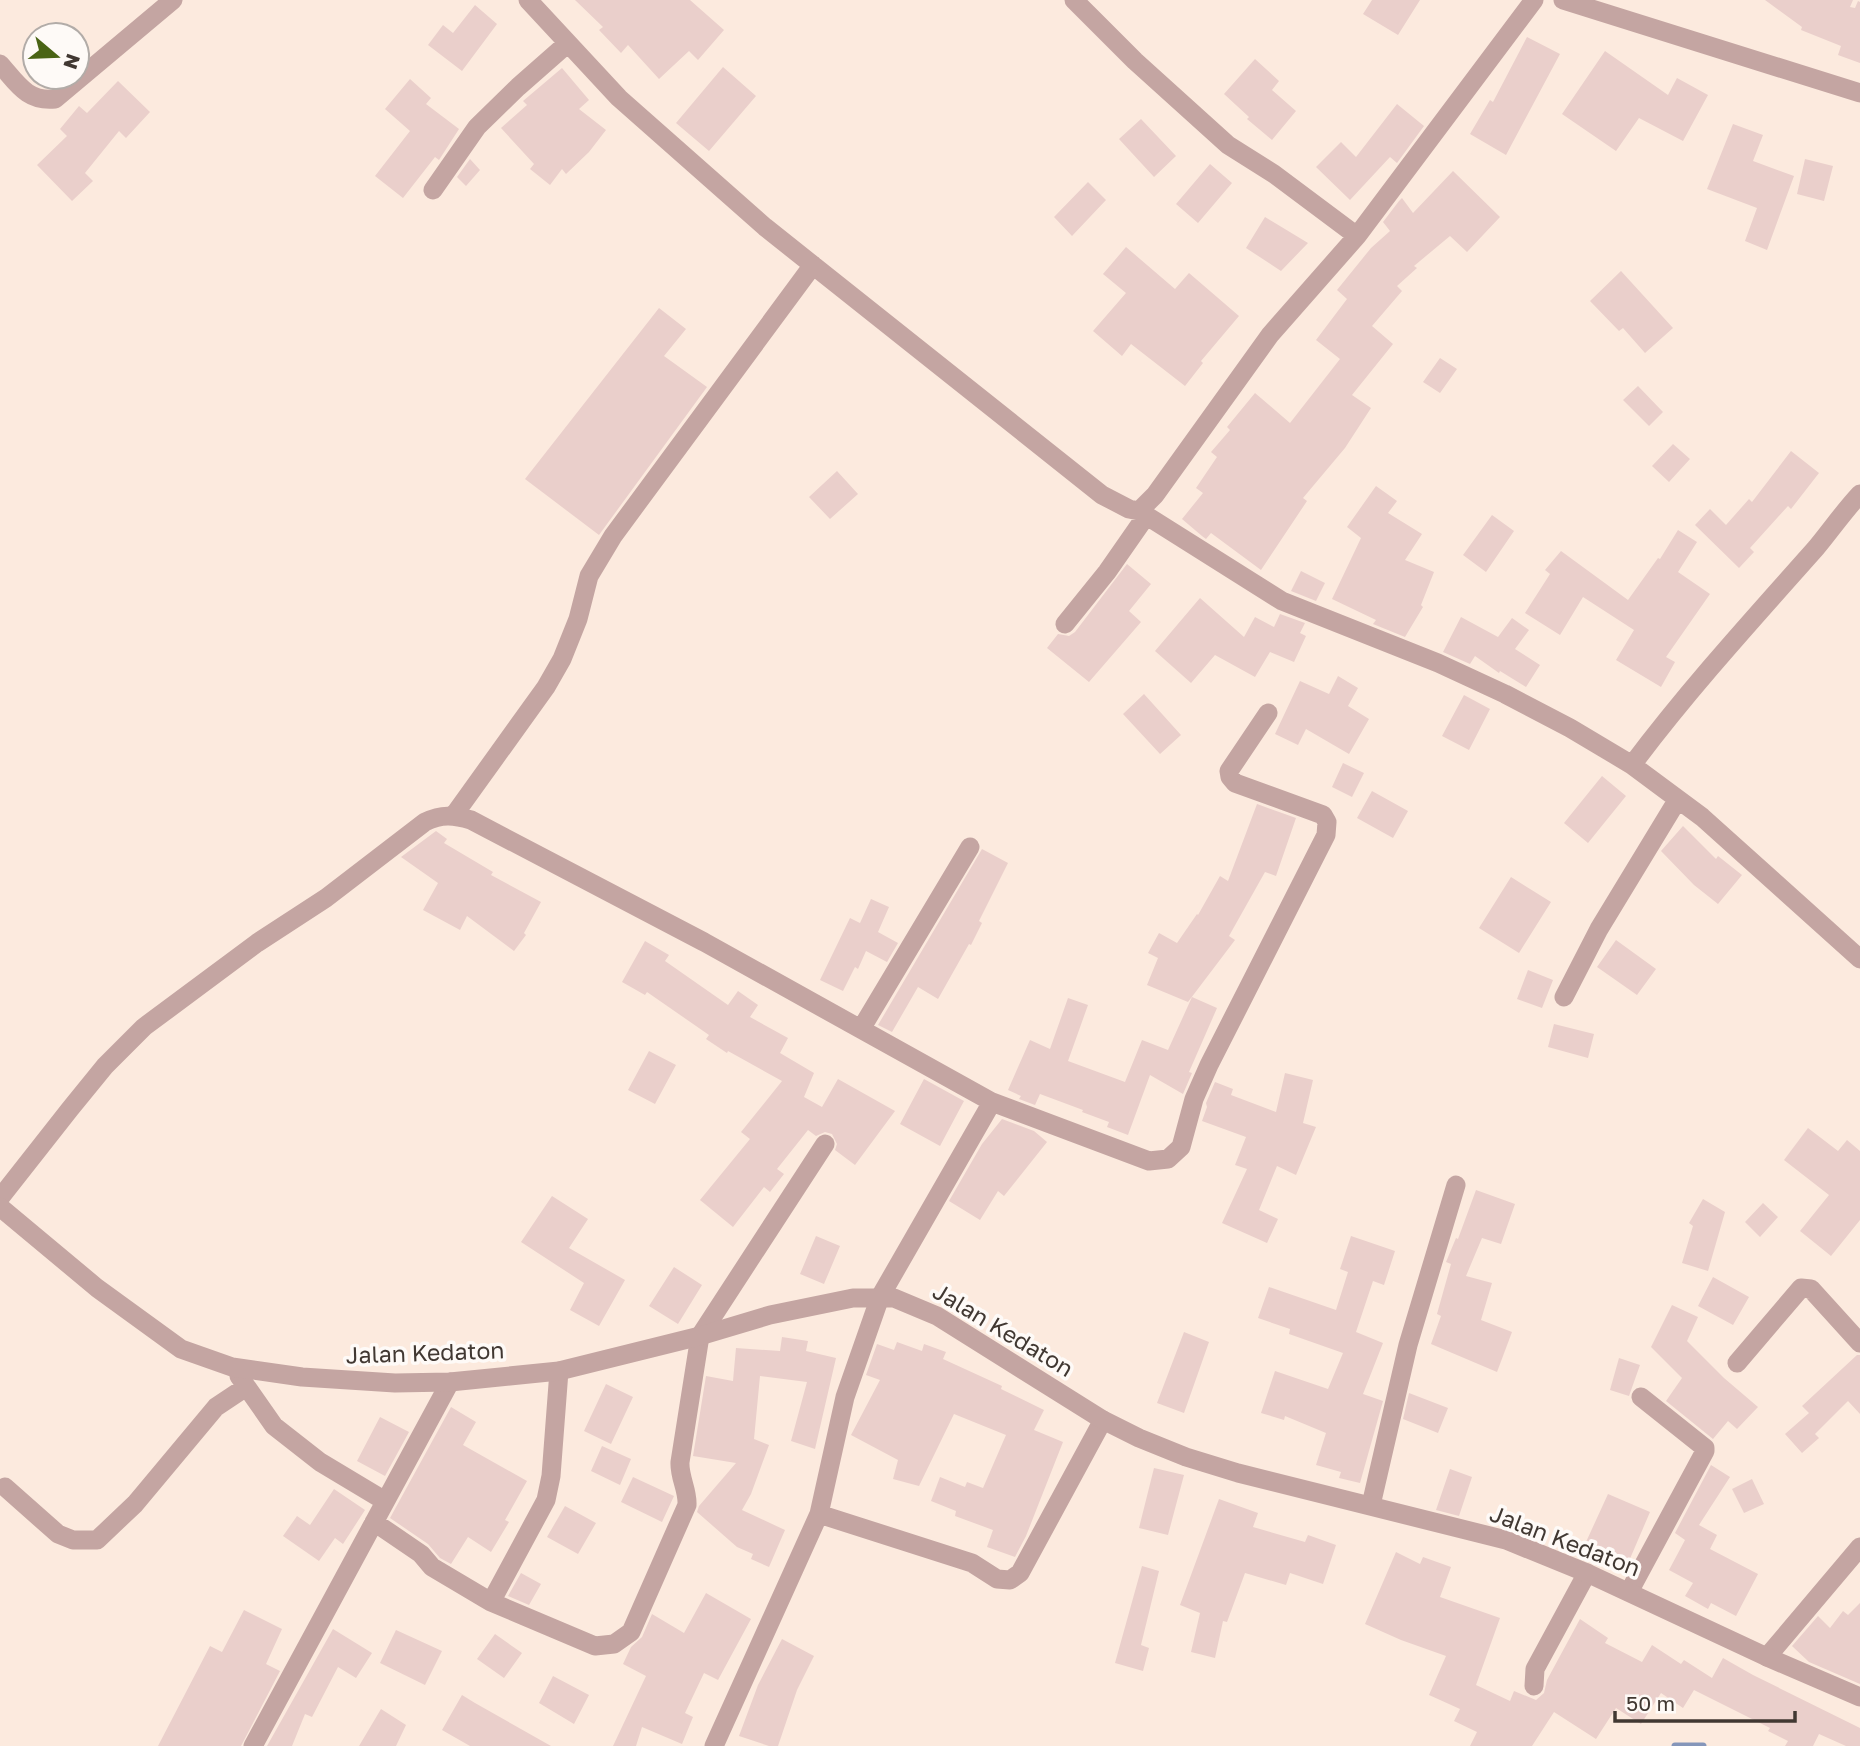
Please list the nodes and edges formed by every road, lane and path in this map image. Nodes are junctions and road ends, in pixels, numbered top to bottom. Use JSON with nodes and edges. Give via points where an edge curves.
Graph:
{"nodes":[{"id":1,"x":173,"y":0,"type":"edge"},
{"id":2,"x":528,"y":0,"type":"edge"},
{"id":3,"x":1074,"y":0,"type":"edge"},
{"id":4,"x":1534,"y":0,"type":"edge"},
{"id":5,"x":1563,"y":0,"type":"edge"},
{"id":6,"x":1609,"y":7,"type":"edge"},
{"id":7,"x":568,"y":43,"type":"junction"},
{"id":8,"x":0,"y":64,"type":"edge"},
{"id":9,"x":1860,"y":93,"type":"edge"},
{"id":10,"x":433,"y":190,"type":"dead end"},
{"id":11,"x":1357,"y":236,"type":"junction"},
{"id":12,"x":813,"y":265,"type":"junction"},
{"id":13,"x":1860,"y":494,"type":"edge"},
{"id":14,"x":1143,"y":513,"type":"junction"},
{"id":15,"x":1065,"y":624,"type":"dead end"},
{"id":16,"x":1268,"y":713,"type":"dead end"},
{"id":17,"x":1632,"y":765,"type":"junction"},
{"id":18,"x":1678,"y":799,"type":"junction"},
{"id":19,"x":454,"y":816,"type":"junction"},
{"id":20,"x":970,"y":847,"type":"dead end"},
{"id":21,"x":1860,"y":959,"type":"edge"},
{"id":22,"x":1564,"y":996,"type":"dead end"},
{"id":23,"x":861,"y":1029,"type":"junction"},
{"id":24,"x":992,"y":1102,"type":"junction"},
{"id":25,"x":825,"y":1144,"type":"dead end"},
{"id":26,"x":1456,"y":1185,"type":"dead end"},
{"id":27,"x":0,"y":1198,"type":"edge"},
{"id":28,"x":0,"y":1207,"type":"edge"},
{"id":29,"x":880,"y":1297,"type":"junction"},
{"id":30,"x":700,"y":1336,"type":"junction"},
{"id":31,"x":1860,"y":1343,"type":"edge"},
{"id":32,"x":1737,"y":1363,"type":"dead end"},
{"id":33,"x":232,"y":1367,"type":"junction"},
{"id":34,"x":559,"y":1371,"type":"junction"},
{"id":35,"x":450,"y":1382,"type":"junction"},
{"id":36,"x":246,"y":1387,"type":"junction"},
{"id":37,"x":1641,"y":1397,"type":"dead end"},
{"id":38,"x":1103,"y":1420,"type":"junction"},
{"id":39,"x":5,"y":1487,"type":"dead end"},
{"id":40,"x":385,"y":1501,"type":"junction"},
{"id":41,"x":1371,"y":1505,"type":"junction"},
{"id":42,"x":819,"y":1514,"type":"junction"},
{"id":43,"x":374,"y":1522,"type":"junction"},
{"id":44,"x":1860,"y":1547,"type":"edge"},
{"id":45,"x":1587,"y":1573,"type":"junction"},
{"id":46,"x":1629,"y":1592,"type":"junction"},
{"id":47,"x":491,"y":1602,"type":"junction"},
{"id":48,"x":1767,"y":1657,"type":"junction"},
{"id":49,"x":1534,"y":1686,"type":"dead end"},
{"id":50,"x":1860,"y":1697,"type":"edge"},
{"id":51,"x":253,"y":1746,"type":"edge"},
{"id":52,"x":714,"y":1746,"type":"edge"}],
"edges":[{"from":1,"to":8,"type":"street","via":[[55,99],[41,100],[27,93]]},
{"from":2,"to":7,"type":"street"},
{"from":3,"to":11,"type":"street","via":[[1228,145]]},
{"from":4,"to":11,"type":"street"},
{"from":5,"to":6,"type":"street"},
{"from":6,"to":9,"type":"street"},
{"from":7,"to":10,"type":"street","via":[[477,127]]},
{"from":7,"to":12,"type":"street","via":[[619,98]]},
{"from":11,"to":14,"type":"street","via":[[1270,335]]},
{"from":12,"to":14,"type":"street","via":[[1102,495]]},
{"from":12,"to":19,"type":"street","via":[[613,536],[589,576],[562,659]]},
{"from":13,"to":17,"type":"street"},
{"from":14,"to":15,"type":"street","via":[[1107,572]]},
{"from":14,"to":17,"type":"street","via":[[1282,601],[1505,694]]},
{"from":16,"to":24,"type":"street","via":[[1229,771],[1230,777],[1235,783],[1323,815],[1326,835],[1209,1065],[1181,1147],[1168,1159],[1149,1161]]},
{"from":17,"to":18,"type":"street"},
{"from":18,"to":21,"type":"street"},
{"from":18,"to":22,"type":"street"},
{"from":19,"to":23,"type":"street","via":[[471,820],[692,935]]},
{"from":19,"to":27,"type":"street","via":[[425,822],[144,1027],[105,1066]]},
{"from":20,"to":23,"type":"street"},
{"from":23,"to":24,"type":"street"},
{"from":24,"to":29,"type":"street"},
{"from":25,"to":30,"type":"street"},
{"from":26,"to":41,"type":"street","via":[[1408,1345]]},
{"from":28,"to":33,"type":"street","name":"Jalan Kedaton","via":[[163,1338],[195,1356]]},
{"from":29,"to":30,"type":"street","name":"Jalan Kedaton","via":[[770,1315]]},
{"from":29,"to":38,"type":"street","name":"Jalan Kedaton","via":[[906,1302],[937,1317]]},
{"from":29,"to":42,"type":"street","via":[[845,1397]]},
{"from":30,"to":34,"type":"street","name":"Jalan Kedaton"},
{"from":30,"to":47,"type":"street","via":[[679,1474],[687,1505],[631,1632],[614,1644],[595,1646]]},
{"from":31,"to":32,"type":"street","via":[[1811,1289],[1801,1288]]},
{"from":33,"to":35,"type":"street","name":"Jalan Kedaton","via":[[350,1381]]},
{"from":33,"to":36,"type":"street"},
{"from":34,"to":35,"type":"street","name":"Jalan Kedaton"},
{"from":34,"to":47,"type":"street","via":[[546,1500]]},
{"from":35,"to":40,"type":"street"},
{"from":36,"to":39,"type":"street","via":[[216,1407],[135,1504],[97,1540],[73,1540],[58,1534]]},
{"from":36,"to":40,"type":"street","via":[[274,1426],[320,1462]]},
{"from":37,"to":46,"type":"street","via":[[1705,1451]]},
{"from":38,"to":41,"type":"street","name":"Jalan Kedaton","via":[[1186,1457]]},
{"from":38,"to":42,"type":"street","via":[[1020,1573],[1010,1580],[997,1579],[972,1563]]},
{"from":40,"to":43,"type":"street"},
{"from":41,"to":45,"type":"street","name":"Jalan Kedaton","via":[[1506,1540]]},
{"from":42,"to":52,"type":"street"},
{"from":43,"to":47,"type":"street","via":[[421,1554],[432,1567]]},
{"from":43,"to":51,"type":"street"},
{"from":44,"to":48,"type":"street"},
{"from":45,"to":46,"type":"street","name":"Jalan Kedaton"},
{"from":45,"to":49,"type":"street","via":[[1535,1669]]},
{"from":46,"to":48,"type":"street","name":"Jalan Kedaton"},
{"from":48,"to":50,"type":"street","name":"Jalan Kedaton"}]}
